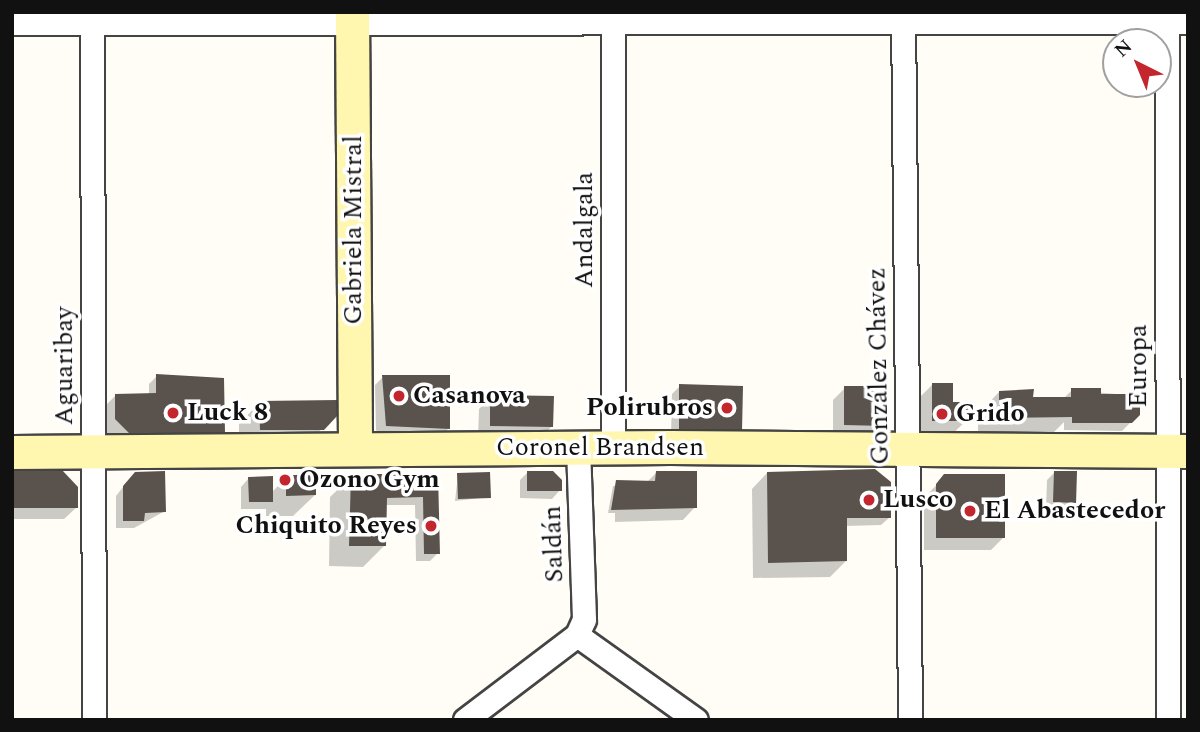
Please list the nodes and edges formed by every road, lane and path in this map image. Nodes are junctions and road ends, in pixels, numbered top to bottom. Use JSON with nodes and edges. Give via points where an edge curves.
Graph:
{"nodes":[{"id":1,"x":352,"y":16,"type":"edge"},
{"id":2,"x":903,"y":16,"type":"edge"},
{"id":3,"x":613,"y":17,"type":"edge"},
{"id":4,"x":92,"y":18,"type":"edge"},
{"id":5,"x":1174,"y":19,"type":"edge"},
{"id":6,"x":12,"y":23,"type":"edge"},
{"id":7,"x":613,"y":447,"type":"junction"},
{"id":8,"x":355,"y":449,"type":"junction"},
{"id":9,"x":578,"y":449,"type":"junction"},
{"id":10,"x":909,"y":450,"type":"junction"},
{"id":11,"x":1177,"y":451,"type":"edge"},
{"id":12,"x":12,"y":452,"type":"edge"},
{"id":13,"x":94,"y":452,"type":"junction"},
{"id":14,"x":577,"y":635,"type":"junction"},
{"id":15,"x":94,"y":720,"type":"edge"},
{"id":16,"x":465,"y":720,"type":"edge"},
{"id":17,"x":696,"y":720,"type":"edge"},
{"id":18,"x":910,"y":720,"type":"edge"},
{"id":19,"x":1168,"y":720,"type":"edge"}],
"edges":[{"from":1,"to":3,"type":"street"},
{"from":1,"to":4,"type":"street"},
{"from":1,"to":8,"type":"street","name":"Gabriela Mistral"},
{"from":2,"to":3,"type":"street"},
{"from":2,"to":5,"type":"street"},
{"from":2,"to":10,"type":"street","name":"González Chávez"},
{"from":3,"to":7,"type":"street","name":"Andalgala"},
{"from":4,"to":6,"type":"street"},
{"from":4,"to":13,"type":"street","name":"Aguaribay"},
{"from":5,"to":11,"type":"street","name":"Europa"},
{"from":7,"to":9,"type":"street","name":"Coronel Brandsen"},
{"from":7,"to":10,"type":"street","name":"Coronel Brandsen"},
{"from":8,"to":9,"type":"street","name":"Coronel Brandsen"},
{"from":8,"to":13,"type":"street","name":"Coronel Brandsen"},
{"from":9,"to":14,"type":"street","name":"Saldán","via":[[584,619]]},
{"from":10,"to":11,"type":"street","name":"Coronel Brandsen"},
{"from":10,"to":18,"type":"street","name":"González Chávez"},
{"from":11,"to":19,"type":"street","name":"Europa"},
{"from":12,"to":13,"type":"street","name":"Coronel Brandsen"},
{"from":13,"to":15,"type":"street","name":"Aguaribay"},
{"from":14,"to":16,"type":"street"},
{"from":14,"to":17,"type":"street"}]}
